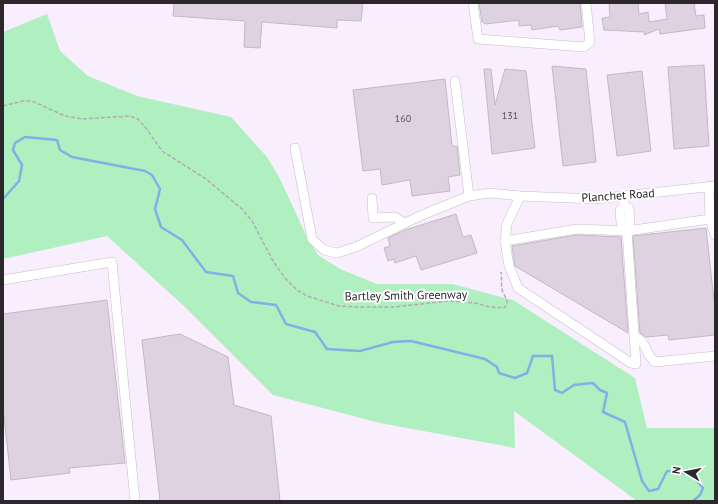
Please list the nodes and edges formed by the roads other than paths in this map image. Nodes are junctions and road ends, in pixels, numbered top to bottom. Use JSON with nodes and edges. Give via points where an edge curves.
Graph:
{"nodes":[{"id":1,"x":473,"y":3,"type":"edge"},
{"id":2,"x":586,"y":3,"type":"edge"},
{"id":3,"x":455,"y":81,"type":"dead end"},
{"id":4,"x":295,"y":148,"type":"dead end"},
{"id":5,"x":712,"y":186,"type":"edge"},
{"id":6,"x":469,"y":196,"type":"junction"},
{"id":7,"x":520,"y":196,"type":"junction"},
{"id":8,"x":372,"y":198,"type":"dead end"},
{"id":9,"x":624,"y":201,"type":"junction"},
{"id":10,"x":710,"y":219,"type":"junction"},
{"id":11,"x":404,"y":223,"type":"junction"},
{"id":12,"x":627,"y":229,"type":"junction"},
{"id":13,"x":715,"y":235,"type":"edge"},
{"id":14,"x":505,"y":241,"type":"junction"},
{"id":15,"x":3,"y":280,"type":"edge"},
{"id":16,"x":634,"y":337,"type":"junction"},
{"id":17,"x":715,"y":356,"type":"edge"},
{"id":18,"x":135,"y":501,"type":"edge"}],
"edges":[{"from":1,"to":2,"type":"street","via":[[478,39],[584,47],[590,42]]},
{"from":3,"to":6,"type":"street"},
{"from":4,"to":11,"type":"street","name":"Planchet Road","via":[[312,239],[324,250],[337,253],[356,247]]},
{"from":5,"to":9,"type":"street","name":"Planchet Road"},
{"from":5,"to":10,"type":"street"},
{"from":6,"to":7,"type":"street","name":"Planchet Road","via":[[490,193]]},
{"from":6,"to":11,"type":"street","name":"Planchet Road"},
{"from":7,"to":9,"type":"street","name":"Planchet Road"},
{"from":7,"to":14,"type":"street","via":[[507,224]]},
{"from":8,"to":11,"type":"street","via":[[373,218],[395,217]]},
{"from":9,"to":12,"type":"street","via":[[620,210],[621,223]]},
{"from":10,"to":12,"type":"street"},
{"from":10,"to":13,"type":"street"},
{"from":12,"to":14,"type":"street","via":[[577,229]]},
{"from":12,"to":16,"type":"street"},
{"from":14,"to":16,"type":"street","via":[[509,266],[518,288],[636,364]]},
{"from":15,"to":18,"type":"street","via":[[112,262]]},
{"from":16,"to":17,"type":"street","via":[[639,338],[648,357],[655,362]]}]}
